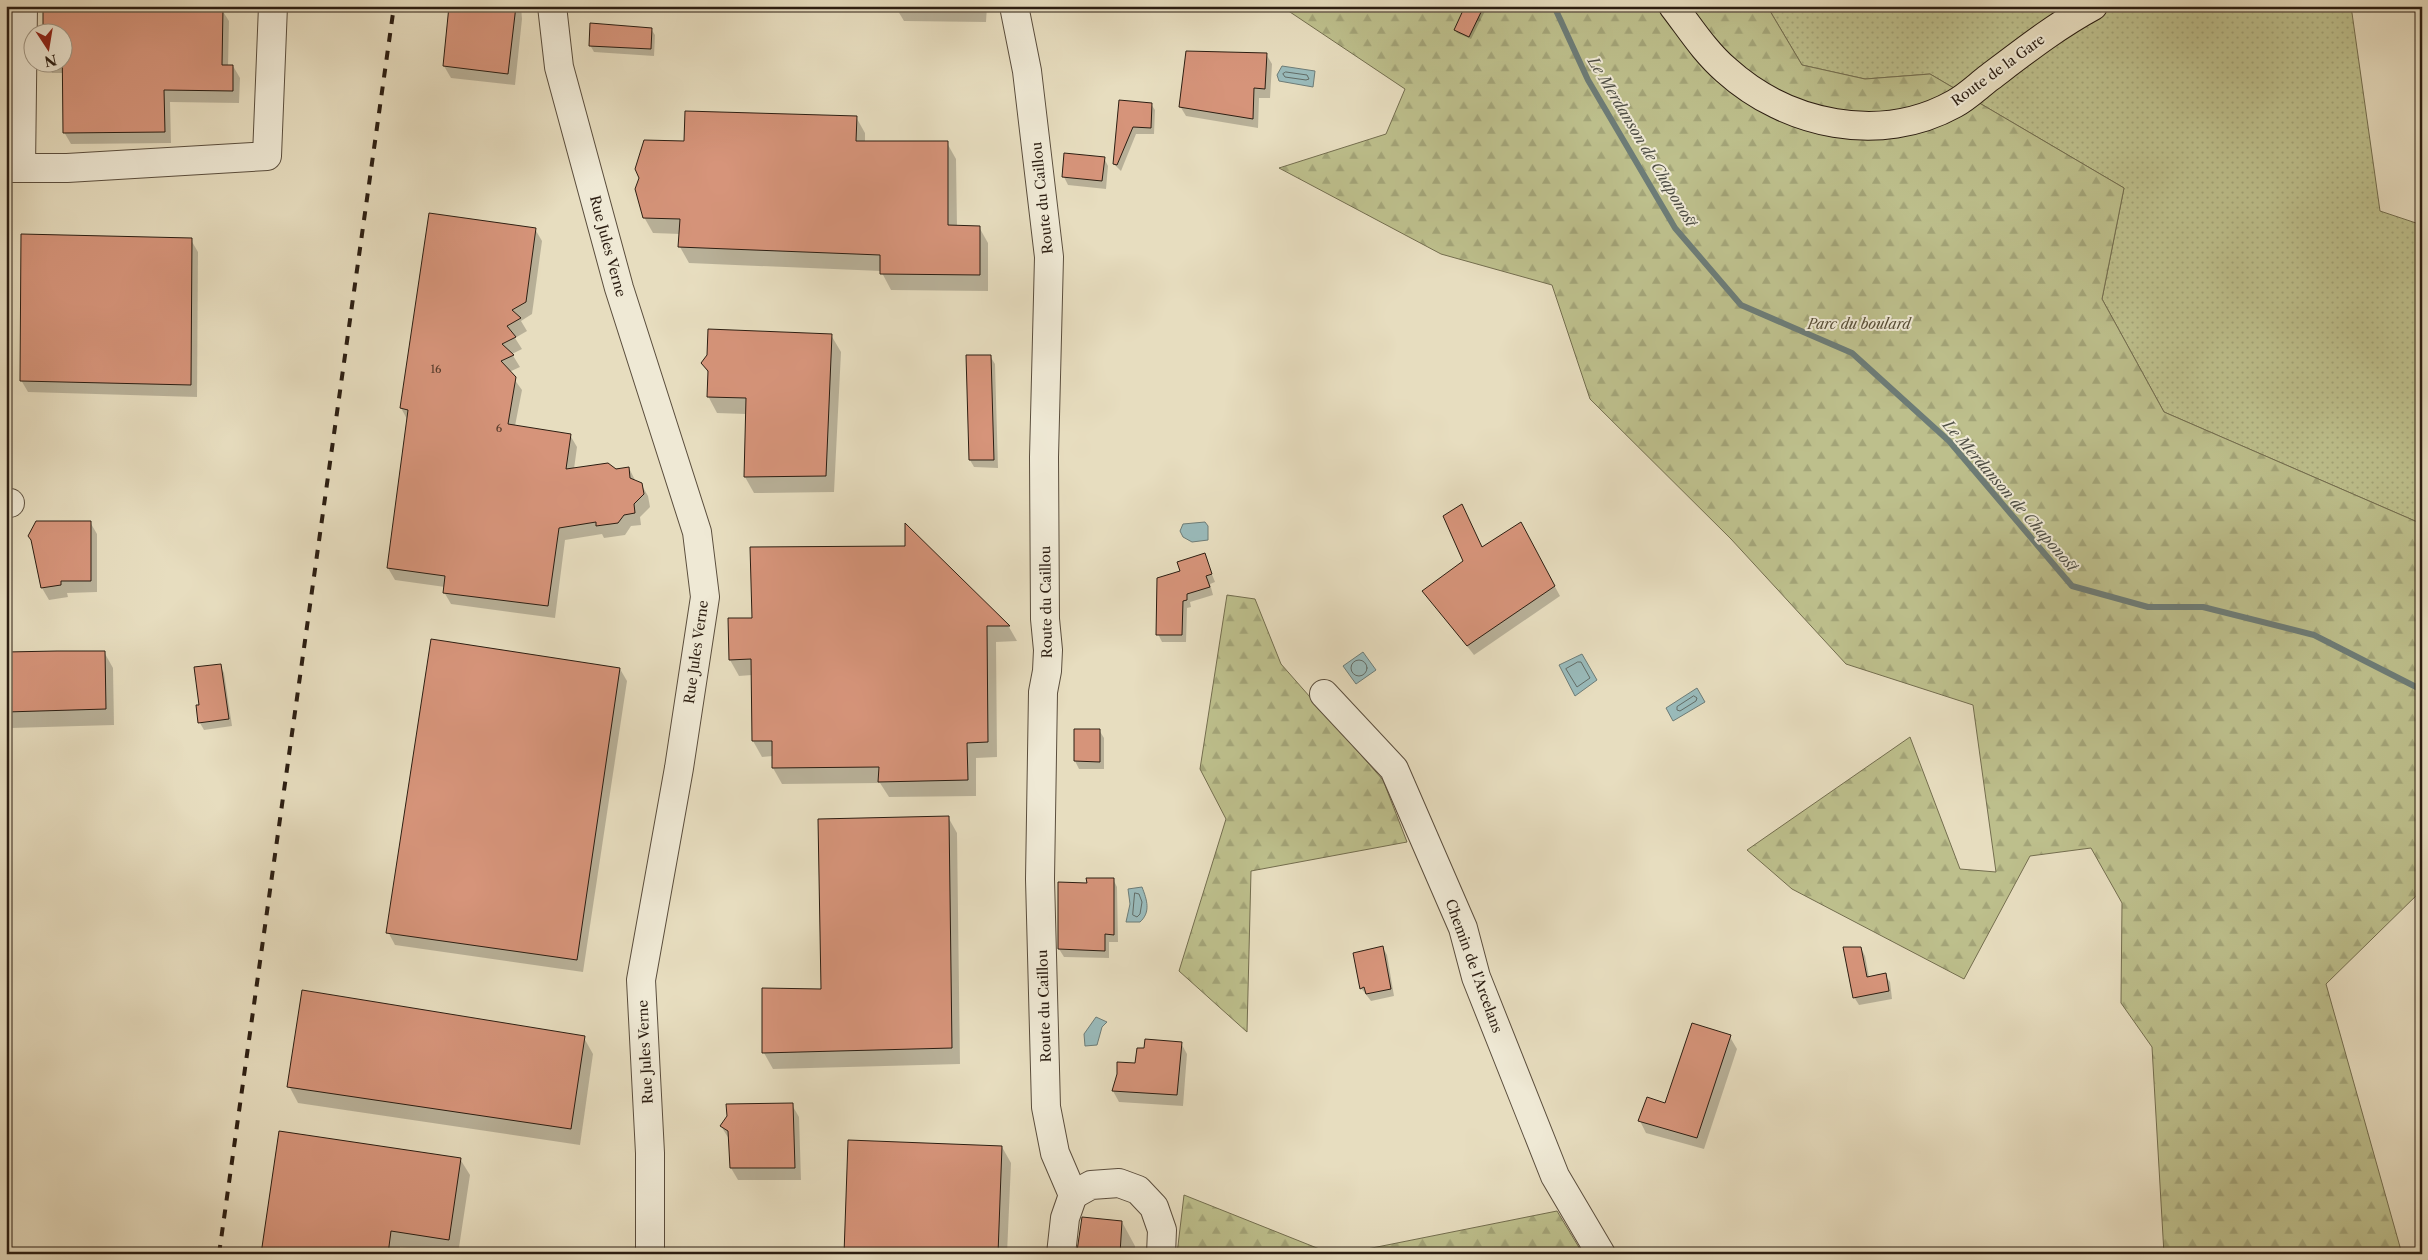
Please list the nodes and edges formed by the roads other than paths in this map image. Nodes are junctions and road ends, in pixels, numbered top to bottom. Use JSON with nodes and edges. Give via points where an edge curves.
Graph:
{"nodes":[{"id":1,"x":23,"y":6,"type":"edge"},
{"id":2,"x":273,"y":6,"type":"edge"},
{"id":3,"x":552,"y":6,"type":"edge"},
{"id":4,"x":1014,"y":6,"type":"edge"},
{"id":5,"x":1673,"y":6,"type":"edge"},
{"id":6,"x":2093,"y":6,"type":"edge"},
{"id":7,"x":13,"y":168,"type":"edge"},
{"id":8,"x":1324,"y":694,"type":"dead end"},
{"id":9,"x":1073,"y":1195,"type":"junction"},
{"id":10,"x":650,"y":1254,"type":"edge"},
{"id":11,"x":1061,"y":1254,"type":"edge"},
{"id":12,"x":1161,"y":1254,"type":"edge"},
{"id":13,"x":1601,"y":1254,"type":"edge"}],
"edges":[{"from":1,"to":7,"type":"street"},
{"from":2,"to":7,"type":"street","via":[[267,156]]},
{"from":3,"to":10,"type":"street","name":"Rue Jules Verne","via":[[559,67],[619,288],[697,532],[705,597],[679,768],[641,980],[650,1153]]},
{"from":4,"to":9,"type":"street","name":"Route du Caillou","via":[[1027,71],[1049,257],[1044,458],[1048,671],[1043,692],[1040,879],[1049,1132],[1061,1172]]},
{"from":5,"to":6,"type":"main road","name":"Route de la Gare","via":[[1725,69],[1760,96],[1816,120],[1872,126],[1928,116],[1955,103],[2058,26]]},
{"from":8,"to":13,"type":"street","name":"Chemin de l'Arcelans","via":[[1394,769],[1463,928],[1476,977],[1554,1176]]},
{"from":9,"to":11,"type":"street","via":[[1065,1218]]},
{"from":9,"to":12,"type":"street","via":[[1091,1185],[1119,1183],[1138,1190],[1154,1208],[1162,1230]]}]}
